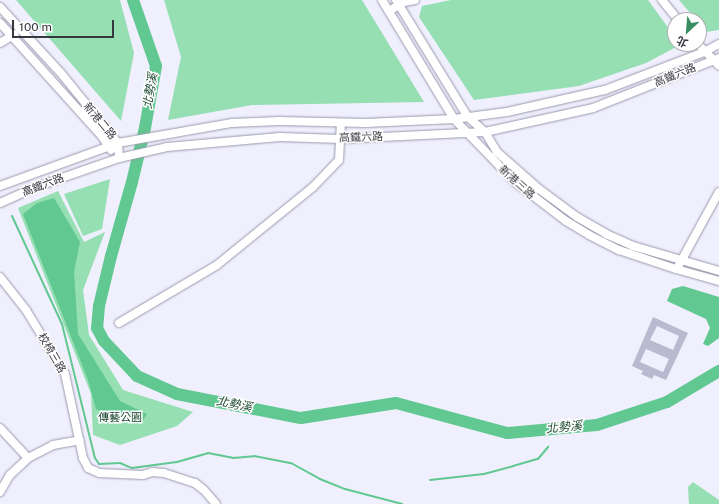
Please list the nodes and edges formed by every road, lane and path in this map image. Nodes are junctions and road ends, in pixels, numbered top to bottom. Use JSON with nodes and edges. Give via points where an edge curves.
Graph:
{"nodes":[{"id":1,"x":382,"y":0,"type":"edge"},
{"id":2,"x":414,"y":0,"type":"edge"},
{"id":3,"x":662,"y":0,"type":"edge"},
{"id":4,"x":398,"y":3,"type":"edge"},
{"id":5,"x":0,"y":7,"type":"edge"},
{"id":6,"x":389,"y":11,"type":"junction"},
{"id":7,"x":672,"y":12,"type":"edge"},
{"id":8,"x":0,"y":23,"type":"edge"},
{"id":9,"x":21,"y":32,"type":"junction"},
{"id":10,"x":10,"y":36,"type":"junction"},
{"id":11,"x":0,"y":43,"type":"edge"},
{"id":12,"x":719,"y":44,"type":"edge"},
{"id":13,"x":707,"y":50,"type":"edge"},
{"id":14,"x":704,"y":52,"type":"joint"},
{"id":15,"x":717,"y":62,"type":"edge"},
{"id":16,"x":467,"y":116,"type":"junction"},
{"id":17,"x":454,"y":118,"type":"junction"},
{"id":18,"x":341,"y":123,"type":"junction"},
{"id":19,"x":485,"y":132,"type":"junction"},
{"id":20,"x":468,"y":133,"type":"junction"},
{"id":21,"x":341,"y":139,"type":"junction"},
{"id":22,"x":118,"y":142,"type":"junction"},
{"id":23,"x":108,"y":147,"type":"junction"},
{"id":24,"x":119,"y":158,"type":"junction"},
{"id":25,"x":0,"y":186,"type":"edge"},
{"id":26,"x":719,"y":192,"type":"edge"},
{"id":27,"x":0,"y":203,"type":"edge"},
{"id":28,"x":681,"y":260,"type":"junction"},
{"id":29,"x":676,"y":269,"type":"junction"},
{"id":30,"x":719,"y":271,"type":"edge"},
{"id":31,"x":0,"y":277,"type":"edge"},
{"id":32,"x":719,"y":281,"type":"edge"},
{"id":33,"x":119,"y":324,"type":"dead end"},
{"id":34,"x":0,"y":428,"type":"edge"},
{"id":35,"x":80,"y":440,"type":"junction"},
{"id":36,"x":28,"y":458,"type":"junction"},
{"id":37,"x":0,"y":492,"type":"edge"},
{"id":38,"x":216,"y":504,"type":"edge"}],
"edges":[{"from":1,"to":6,"type":"street","name":"新港三路"},
{"from":2,"to":4,"type":"street"},
{"from":3,"to":7,"type":"street"},
{"from":4,"to":6,"type":"street"},
{"from":4,"to":16,"type":"street","name":"新港三路"},
{"from":5,"to":9,"type":"street","name":"新港二路"},
{"from":6,"to":17,"type":"street","name":"新港三路"},
{"from":8,"to":10,"type":"street","name":"新港二路"},
{"from":9,"to":10,"type":"street"},
{"from":9,"to":22,"type":"street","name":"新港二路","via":[[60,72]]},
{"from":10,"to":11,"type":"street"},
{"from":10,"to":23,"type":"street","name":"新港二路","via":[[101,135]]},
{"from":12,"to":13,"type":"street","name":"高鐵六路"},
{"from":14,"to":15,"type":"street"},
{"from":14,"to":16,"type":"street","name":"高鐵六路","via":[[605,90],[506,112]]},
{"from":15,"to":19,"type":"street","name":"高鐵六路","via":[[593,108]]},
{"from":16,"to":17,"type":"street","name":"高鐵六路"},
{"from":16,"to":19,"type":"street","name":"新港三路"},
{"from":17,"to":18,"type":"street","name":"高鐵六路"},
{"from":17,"to":20,"type":"street","name":"新港三路"},
{"from":18,"to":21,"type":"street"},
{"from":18,"to":22,"type":"street","name":"高鐵六路","via":[[232,123]]},
{"from":19,"to":20,"type":"street","name":"高鐵六路"},
{"from":19,"to":28,"type":"street","name":"新港三路","via":[[497,152],[539,189],[577,217],[633,246]]},
{"from":20,"to":21,"type":"street","name":"高鐵六路"},
{"from":20,"to":29,"type":"street","name":"新港三路","via":[[515,182],[589,236],[619,250]]},
{"from":21,"to":24,"type":"street","name":"高鐵六路","via":[[280,136],[167,147]]},
{"from":21,"to":33,"type":"street","via":[[339,160],[313,187],[217,265]]},
{"from":22,"to":23,"type":"street","name":"高鐵六路"},
{"from":22,"to":24,"type":"street","name":"新港二路"},
{"from":23,"to":24,"type":"street","name":"新港二路"},
{"from":23,"to":25,"type":"street","name":"高鐵六路"},
{"from":24,"to":27,"type":"street","name":"高鐵六路","via":[[36,187]]},
{"from":26,"to":28,"type":"street"},
{"from":28,"to":29,"type":"street"},
{"from":28,"to":30,"type":"street","name":"新港三路"},
{"from":29,"to":32,"type":"street","name":"新港三路"},
{"from":31,"to":35,"type":"street","name":"校椅三路","via":[[26,310],[65,374]]},
{"from":34,"to":36,"type":"street"},
{"from":35,"to":36,"type":"street","via":[[53,444]]},
{"from":35,"to":38,"type":"street","name":"校椅三路","via":[[85,463],[94,472],[143,475],[152,472],[164,473],[195,483]]},
{"from":36,"to":37,"type":"street","via":[[10,475]]}]}
